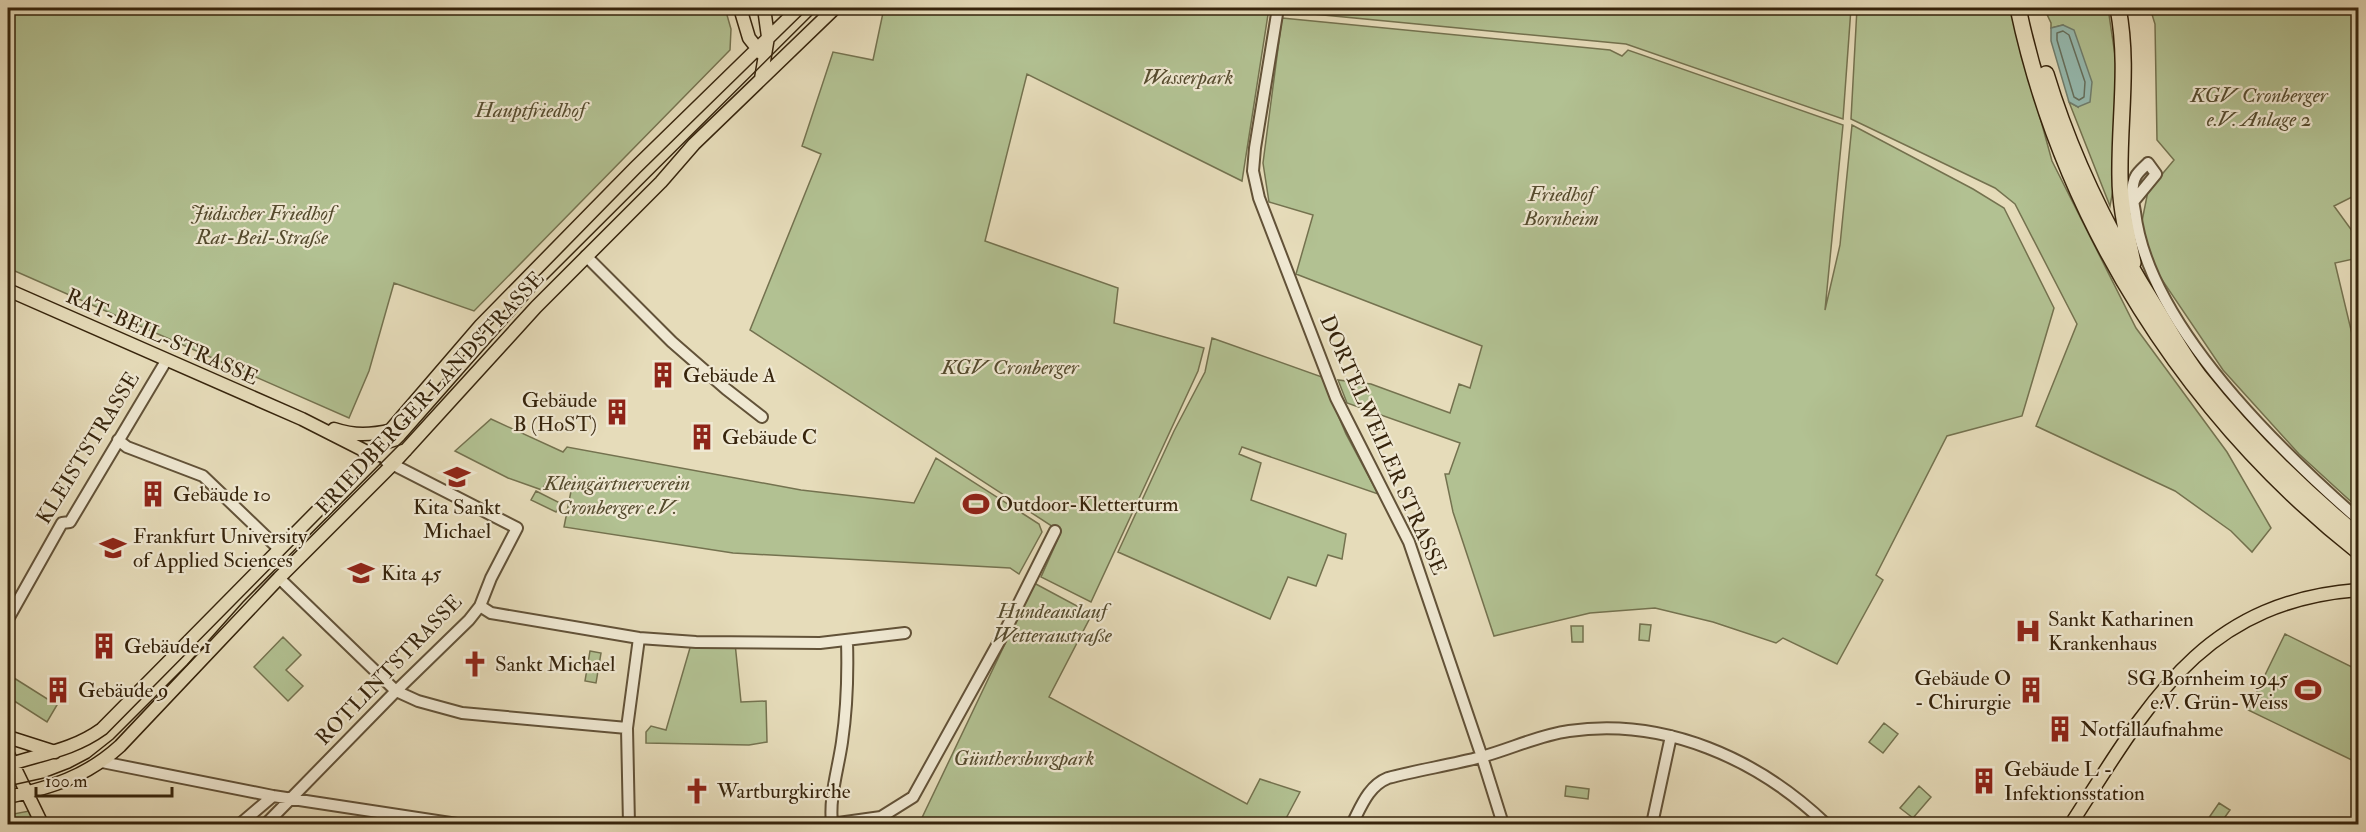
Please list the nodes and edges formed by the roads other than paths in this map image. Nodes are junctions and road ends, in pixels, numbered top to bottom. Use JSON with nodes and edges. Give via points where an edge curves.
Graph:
{"nodes":[{"id":1,"x":740,"y":8,"type":"edge"},
{"id":2,"x":764,"y":8,"type":"edge"},
{"id":3,"x":799,"y":8,"type":"edge"},
{"id":4,"x":835,"y":8,"type":"edge"},
{"id":5,"x":1278,"y":8,"type":"edge"},
{"id":6,"x":2018,"y":8,"type":"edge"},
{"id":7,"x":2029,"y":8,"type":"edge"},
{"id":8,"x":2118,"y":8,"type":"edge"},
{"id":9,"x":747,"y":30,"type":"junction"},
{"id":10,"x":768,"y":37,"type":"junction"},
{"id":11,"x":761,"y":52,"type":"junction"},
{"id":12,"x":782,"y":58,"type":"junction"},
{"id":13,"x":742,"y":61,"type":"junction"},
{"id":14,"x":761,"y":80,"type":"junction"},
{"id":15,"x":2133,"y":202,"type":"dead end"},
{"id":16,"x":586,"y":256,"type":"junction"},
{"id":17,"x":2136,"y":278,"type":"junction"},
{"id":18,"x":8,"y":290,"type":"edge"},
{"id":19,"x":166,"y":361,"type":"junction"},
{"id":20,"x":762,"y":417,"type":"dead end"},
{"id":21,"x":302,"y":419,"type":"junction"},
{"id":22,"x":392,"y":430,"type":"junction"},
{"id":23,"x":118,"y":440,"type":"junction"},
{"id":24,"x":407,"y":450,"type":"junction"},
{"id":25,"x":366,"y":452,"type":"junction"},
{"id":26,"x":393,"y":464,"type":"junction"},
{"id":27,"x":2358,"y":519,"type":"edge"},
{"id":28,"x":1056,"y":531,"type":"dead end"},
{"id":29,"x":2358,"y":537,"type":"edge"},
{"id":30,"x":279,"y":549,"type":"junction"},
{"id":31,"x":2358,"y":551,"type":"edge"},
{"id":32,"x":279,"y":578,"type":"junction"},
{"id":33,"x":2358,"y":590,"type":"edge"},
{"id":34,"x":480,"y":606,"type":"junction"},
{"id":35,"x":8,"y":619,"type":"edge"},
{"id":36,"x":905,"y":633,"type":"dead end"},
{"id":37,"x":639,"y":638,"type":"junction"},
{"id":38,"x":847,"y":641,"type":"junction"},
{"id":39,"x":396,"y":691,"type":"junction"},
{"id":40,"x":627,"y":728,"type":"junction"},
{"id":41,"x":1671,"y":736,"type":"junction"},
{"id":42,"x":8,"y":737,"type":"edge"},
{"id":43,"x":56,"y":752,"type":"junction"},
{"id":44,"x":1482,"y":757,"type":"junction"},
{"id":45,"x":102,"y":762,"type":"junction"},
{"id":46,"x":9,"y":764,"type":"edge"},
{"id":47,"x":27,"y":792,"type":"junction"},
{"id":48,"x":273,"y":796,"type":"junction"},
{"id":49,"x":8,"y":797,"type":"edge"},
{"id":50,"x":292,"y":798,"type":"junction"},
{"id":51,"x":882,"y":821,"type":"edge"},
{"id":52,"x":41,"y":822,"type":"edge"},
{"id":53,"x":832,"y":824,"type":"edge"},
{"id":54,"x":240,"y":825,"type":"edge"},
{"id":55,"x":266,"y":825,"type":"edge"},
{"id":56,"x":457,"y":825,"type":"edge"},
{"id":57,"x":629,"y":825,"type":"edge"},
{"id":58,"x":1352,"y":825,"type":"edge"},
{"id":59,"x":1503,"y":825,"type":"edge"},
{"id":60,"x":1652,"y":825,"type":"edge"},
{"id":61,"x":1826,"y":825,"type":"edge"},
{"id":62,"x":2072,"y":825,"type":"edge"}],
"edges":[{"from":1,"to":9,"type":"main road"},
{"from":2,"to":10,"type":"main road"},
{"from":3,"to":10,"type":"main road"},
{"from":4,"to":12,"type":"main road","name":"FRIEDBERGER LANDSTRASSE"},
{"from":5,"to":44,"type":"street","name":"DORTELWEILER STRASSE","via":[[1255,148],[1253,171],[1259,198],[1336,398],[1408,542]]},
{"from":6,"to":31,"type":"highway","via":[[2051,124],[2079,193],[2117,269],[2150,323],[2195,388],[2244,444]]},
{"from":7,"to":17,"type":"highway","via":[[2037,45],[2075,154],[2099,210]]},
{"from":8,"to":17,"type":"highway","via":[[2124,49],[2121,200]]},
{"from":9,"to":11,"type":"main road"},
{"from":9,"to":13,"type":"main road"},
{"from":10,"to":11,"type":"main road"},
{"from":11,"to":12,"type":"main road"},
{"from":11,"to":13,"type":"main road","name":"FRIEDBERGER LANDSTRASSE"},
{"from":11,"to":14,"type":"main road"},
{"from":12,"to":14,"type":"main road","name":"FRIEDBERGER LANDSTRASSE"},
{"from":13,"to":22,"type":"main road","name":"FRIEDBERGER LANDSTRASSE","via":[[481,325]]},
{"from":14,"to":16,"type":"main road","name":"FRIEDBERGER LANDSTRASSE"},
{"from":15,"to":27,"type":"street","via":[[2137,230],[2150,269],[2170,307],[2217,376],[2262,428]]},
{"from":16,"to":20,"type":"street","via":[[672,342]]},
{"from":16,"to":24,"type":"main road","name":"FRIEDBERGER LANDSTRASSE","via":[[491,354]]},
{"from":17,"to":29,"type":"highway","via":[[2180,349],[2252,438]]},
{"from":18,"to":19,"type":"main road","name":"RAT-BEIL-STRASSE"},
{"from":19,"to":21,"type":"main road","name":"RAT-BEIL-STRASSE"},
{"from":19,"to":23,"type":"street","name":"KLEISTSTRASSE"},
{"from":21,"to":22,"type":"main road","name":"RAT-BEIL-STRASSE","via":[[356,435]]},
{"from":21,"to":25,"type":"main road","name":"RAT-BEIL-STRASSE"},
{"from":22,"to":25,"type":"main road","name":"FRIEDBERGER LANDSTRASSE"},
{"from":23,"to":30,"type":"street","via":[[126,447],[203,476]]},
{"from":23,"to":35,"type":"street","name":"KLEISTSTRASSE","via":[[69,522],[62,524]]},
{"from":24,"to":25,"type":"main road","via":[[388,456]]},
{"from":24,"to":26,"type":"main road","name":"FRIEDBERGER LANDSTRASSE"},
{"from":25,"to":26,"type":"street"},
{"from":25,"to":30,"type":"main road","name":"FRIEDBERGER LANDSTRASSE","via":[[345,483]]},
{"from":26,"to":32,"type":"main road","name":"FRIEDBERGER LANDSTRASSE"},
{"from":26,"to":34,"type":"street","name":"ROTLINTSTRASSE","via":[[517,528]]},
{"from":28,"to":51,"type":"street","via":[[913,797]]},
{"from":30,"to":43,"type":"main road","name":"FRIEDBERGER LANDSTRASSE","via":[[102,729],[81,743]]},
{"from":32,"to":39,"type":"street"},
{"from":32,"to":45,"type":"main road","name":"FRIEDBERGER LANDSTRASSE"},
{"from":33,"to":62,"type":"main road","via":[[2273,609],[2207,645],[2132,730]]},
{"from":34,"to":37,"type":"street","via":[[491,613]]},
{"from":34,"to":39,"type":"street","name":"ROTLINTSTRASSE"},
{"from":36,"to":38,"type":"street"},
{"from":37,"to":38,"type":"street","via":[[742,643]]},
{"from":37,"to":40,"type":"street"},
{"from":38,"to":53,"type":"street","via":[[847,697],[830,807]]},
{"from":39,"to":40,"type":"street","via":[[462,712]]},
{"from":39,"to":50,"type":"street","name":"ROTLINTSTRASSE"},
{"from":40,"to":57,"type":"street"},
{"from":41,"to":44,"type":"street","via":[[1639,730],[1568,731]]},
{"from":41,"to":60,"type":"street"},
{"from":41,"to":61,"type":"street","via":[[1718,750],[1764,776]]},
{"from":42,"to":43,"type":"main road"},
{"from":43,"to":46,"type":"main road","name":"FRIEDBERGER LANDSTRASSE"},
{"from":44,"to":58,"type":"street","via":[[1377,782]]},
{"from":44,"to":59,"type":"street","name":"DORTELWEILER STRASSE"},
{"from":45,"to":47,"type":"main road","name":"FRIEDBERGER LANDSTRASSE","via":[[74,778]]},
{"from":45,"to":48,"type":"street"},
{"from":46,"to":47,"type":"main road"},
{"from":47,"to":49,"type":"main road","name":"FRIEDBERGER LANDSTRASSE"},
{"from":47,"to":52,"type":"main road"},
{"from":48,"to":50,"type":"street"},
{"from":48,"to":54,"type":"street"},
{"from":50,"to":55,"type":"street","name":"ROTLINTSTRASSE"},
{"from":50,"to":56,"type":"street"},
{"from":51,"to":53,"type":"street"}]}
